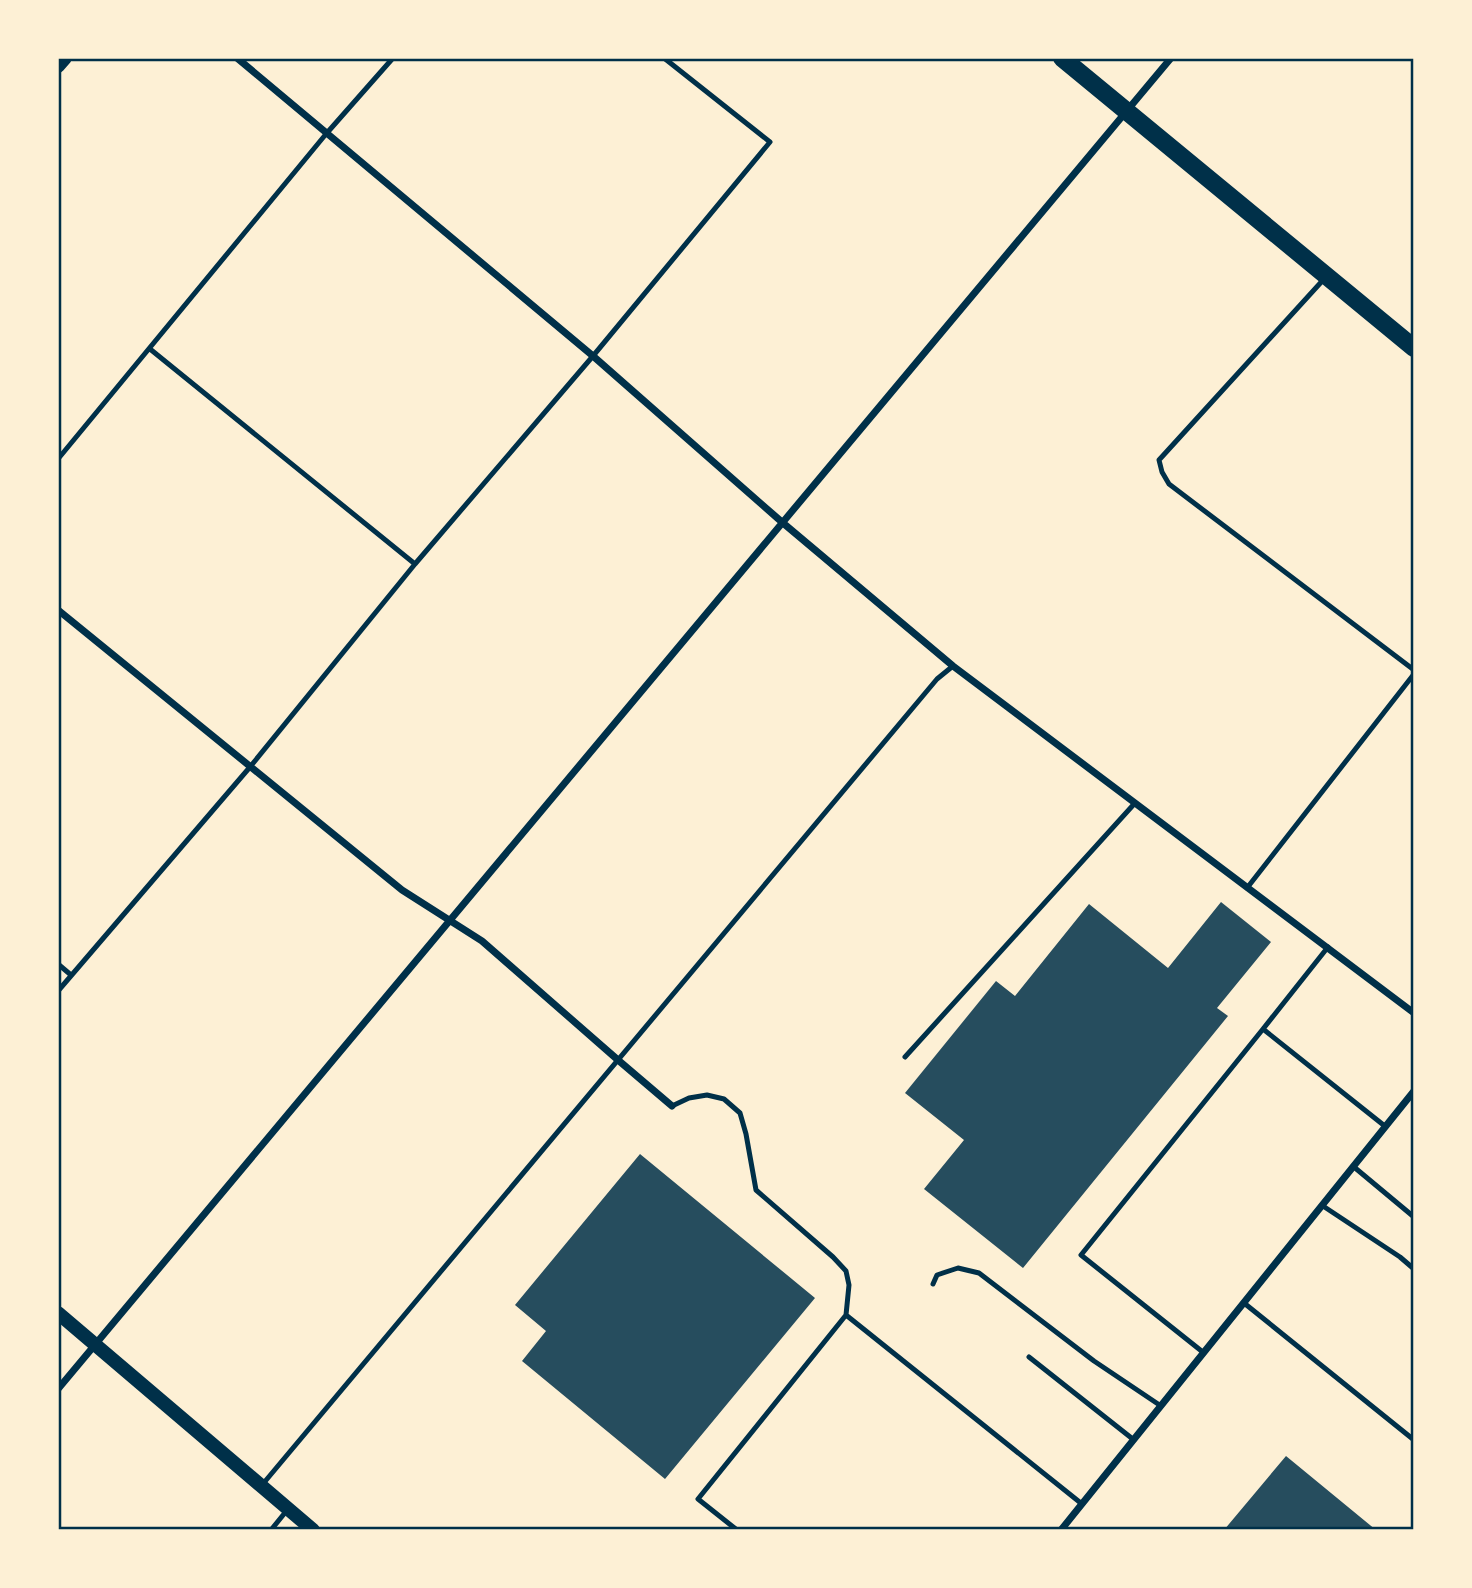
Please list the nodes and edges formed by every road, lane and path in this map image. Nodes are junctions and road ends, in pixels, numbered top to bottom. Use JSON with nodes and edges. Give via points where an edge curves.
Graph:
{"nodes":[{"id":1,"x":65,"y":58,"type":"edge"},
{"id":2,"x":237,"y":58,"type":"edge"},
{"id":3,"x":393,"y":58,"type":"edge"},
{"id":4,"x":664,"y":58,"type":"edge"},
{"id":5,"x":1062,"y":58,"type":"edge"},
{"id":6,"x":1171,"y":58,"type":"edge"},
{"id":7,"x":58,"y":66,"type":"edge"},
{"id":8,"x":1125,"y":111,"type":"junction"},
{"id":9,"x":326,"y":134,"type":"junction"},
{"id":10,"x":1326,"y":276,"type":"junction"},
{"id":11,"x":1414,"y":348,"type":"edge"},
{"id":12,"x":150,"y":349,"type":"junction"},
{"id":13,"x":593,"y":356,"type":"junction"},
{"id":14,"x":58,"y":459,"type":"edge"},
{"id":15,"x":783,"y":523,"type":"junction"},
{"id":16,"x":415,"y":564,"type":"junction"},
{"id":17,"x":58,"y":610,"type":"edge"},
{"id":18,"x":953,"y":666,"type":"junction"},
{"id":19,"x":1414,"y":672,"type":"edge"},
{"id":20,"x":250,"y":767,"type":"junction"},
{"id":21,"x":1135,"y":803,"type":"junction"},
{"id":22,"x":1247,"y":888,"type":"junction"},
{"id":23,"x":450,"y":920,"type":"junction"},
{"id":24,"x":1328,"y":947,"type":"junction"},
{"id":25,"x":58,"y":964,"type":"edge"},
{"id":26,"x":71,"y":975,"type":"junction"},
{"id":27,"x":58,"y":991,"type":"edge"},
{"id":28,"x":1414,"y":1013,"type":"edge"},
{"id":29,"x":1263,"y":1029,"type":"junction"},
{"id":30,"x":905,"y":1057,"type":"dead end"},
{"id":31,"x":618,"y":1060,"type":"junction"},
{"id":32,"x":1414,"y":1091,"type":"edge"},
{"id":33,"x":672,"y":1105,"type":"joint"},
{"id":34,"x":1386,"y":1127,"type":"junction"},
{"id":35,"x":1354,"y":1167,"type":"junction"},
{"id":36,"x":1323,"y":1206,"type":"junction"},
{"id":37,"x":1414,"y":1217,"type":"edge"},
{"id":38,"x":1414,"y":1269,"type":"edge"},
{"id":39,"x":933,"y":1284,"type":"dead end"},
{"id":40,"x":1244,"y":1303,"type":"junction"},
{"id":41,"x":58,"y":1313,"type":"edge"},
{"id":42,"x":846,"y":1315,"type":"junction"},
{"id":43,"x":95,"y":1345,"type":"junction"},
{"id":44,"x":1204,"y":1353,"type":"junction"},
{"id":45,"x":1029,"y":1357,"type":"dead end"},
{"id":46,"x":58,"y":1389,"type":"edge"},
{"id":47,"x":1161,"y":1406,"type":"junction"},
{"id":48,"x":1134,"y":1440,"type":"junction"},
{"id":49,"x":1414,"y":1440,"type":"edge"},
{"id":50,"x":260,"y":1486,"type":"junction"},
{"id":51,"x":1082,"y":1504,"type":"junction"},
{"id":52,"x":288,"y":1509,"type":"junction"},
{"id":53,"x":271,"y":1530,"type":"edge"},
{"id":54,"x":313,"y":1530,"type":"edge"},
{"id":55,"x":737,"y":1530,"type":"edge"},
{"id":56,"x":1061,"y":1530,"type":"edge"}],
"edges":[{"from":1,"to":7,"type":"main road"},
{"from":2,"to":9,"type":"street"},
{"from":3,"to":9,"type":"lane"},
{"from":4,"to":13,"type":"lane","via":[[770,142]]},
{"from":5,"to":8,"type":"main road"},
{"from":6,"to":8,"type":"street"},
{"from":8,"to":10,"type":"main road"},
{"from":8,"to":15,"type":"street"},
{"from":9,"to":12,"type":"lane"},
{"from":9,"to":13,"type":"street"},
{"from":10,"to":11,"type":"main road"},
{"from":10,"to":19,"type":"lane","via":[[1160,460],[1162,472],[1170,484]]},
{"from":12,"to":14,"type":"lane"},
{"from":12,"to":16,"type":"lane"},
{"from":13,"to":15,"type":"street"},
{"from":13,"to":16,"type":"lane"},
{"from":15,"to":18,"type":"street"},
{"from":15,"to":23,"type":"street"},
{"from":16,"to":20,"type":"lane"},
{"from":17,"to":20,"type":"street"},
{"from":18,"to":21,"type":"street"},
{"from":18,"to":31,"type":"lane","via":[[937,678]]},
{"from":19,"to":22,"type":"lane"},
{"from":20,"to":23,"type":"street","via":[[402,890]]},
{"from":20,"to":26,"type":"lane"},
{"from":21,"to":22,"type":"street"},
{"from":21,"to":30,"type":"lane"},
{"from":22,"to":24,"type":"street"},
{"from":23,"to":31,"type":"street","via":[[482,941]]},
{"from":23,"to":43,"type":"street"},
{"from":24,"to":28,"type":"street"},
{"from":24,"to":29,"type":"lane"},
{"from":25,"to":26,"type":"lane"},
{"from":26,"to":27,"type":"lane"},
{"from":29,"to":34,"type":"lane"},
{"from":29,"to":44,"type":"lane","via":[[1081,1255]]},
{"from":31,"to":33,"type":"street"},
{"from":31,"to":50,"type":"lane"},
{"from":32,"to":34,"type":"street"},
{"from":33,"to":42,"type":"lane","via":[[708,1095],[724,1099],[740,1113],[756,1190],[846,1271]]},
{"from":34,"to":35,"type":"street"},
{"from":35,"to":36,"type":"street"},
{"from":35,"to":37,"type":"lane"},
{"from":36,"to":38,"type":"lane"},
{"from":36,"to":40,"type":"street"},
{"from":39,"to":47,"type":"lane","via":[[937,1275],[958,1268],[979,1273]]},
{"from":40,"to":44,"type":"street"},
{"from":40,"to":49,"type":"lane"},
{"from":41,"to":43,"type":"main road"},
{"from":42,"to":51,"type":"lane"},
{"from":42,"to":55,"type":"lane","via":[[698,1499]]},
{"from":43,"to":46,"type":"street"},
{"from":43,"to":50,"type":"main road"},
{"from":44,"to":47,"type":"street"},
{"from":45,"to":48,"type":"lane"},
{"from":47,"to":48,"type":"street"},
{"from":48,"to":51,"type":"street"},
{"from":50,"to":52,"type":"main road"},
{"from":51,"to":56,"type":"street"},
{"from":52,"to":53,"type":"lane"},
{"from":52,"to":54,"type":"main road"}]}
